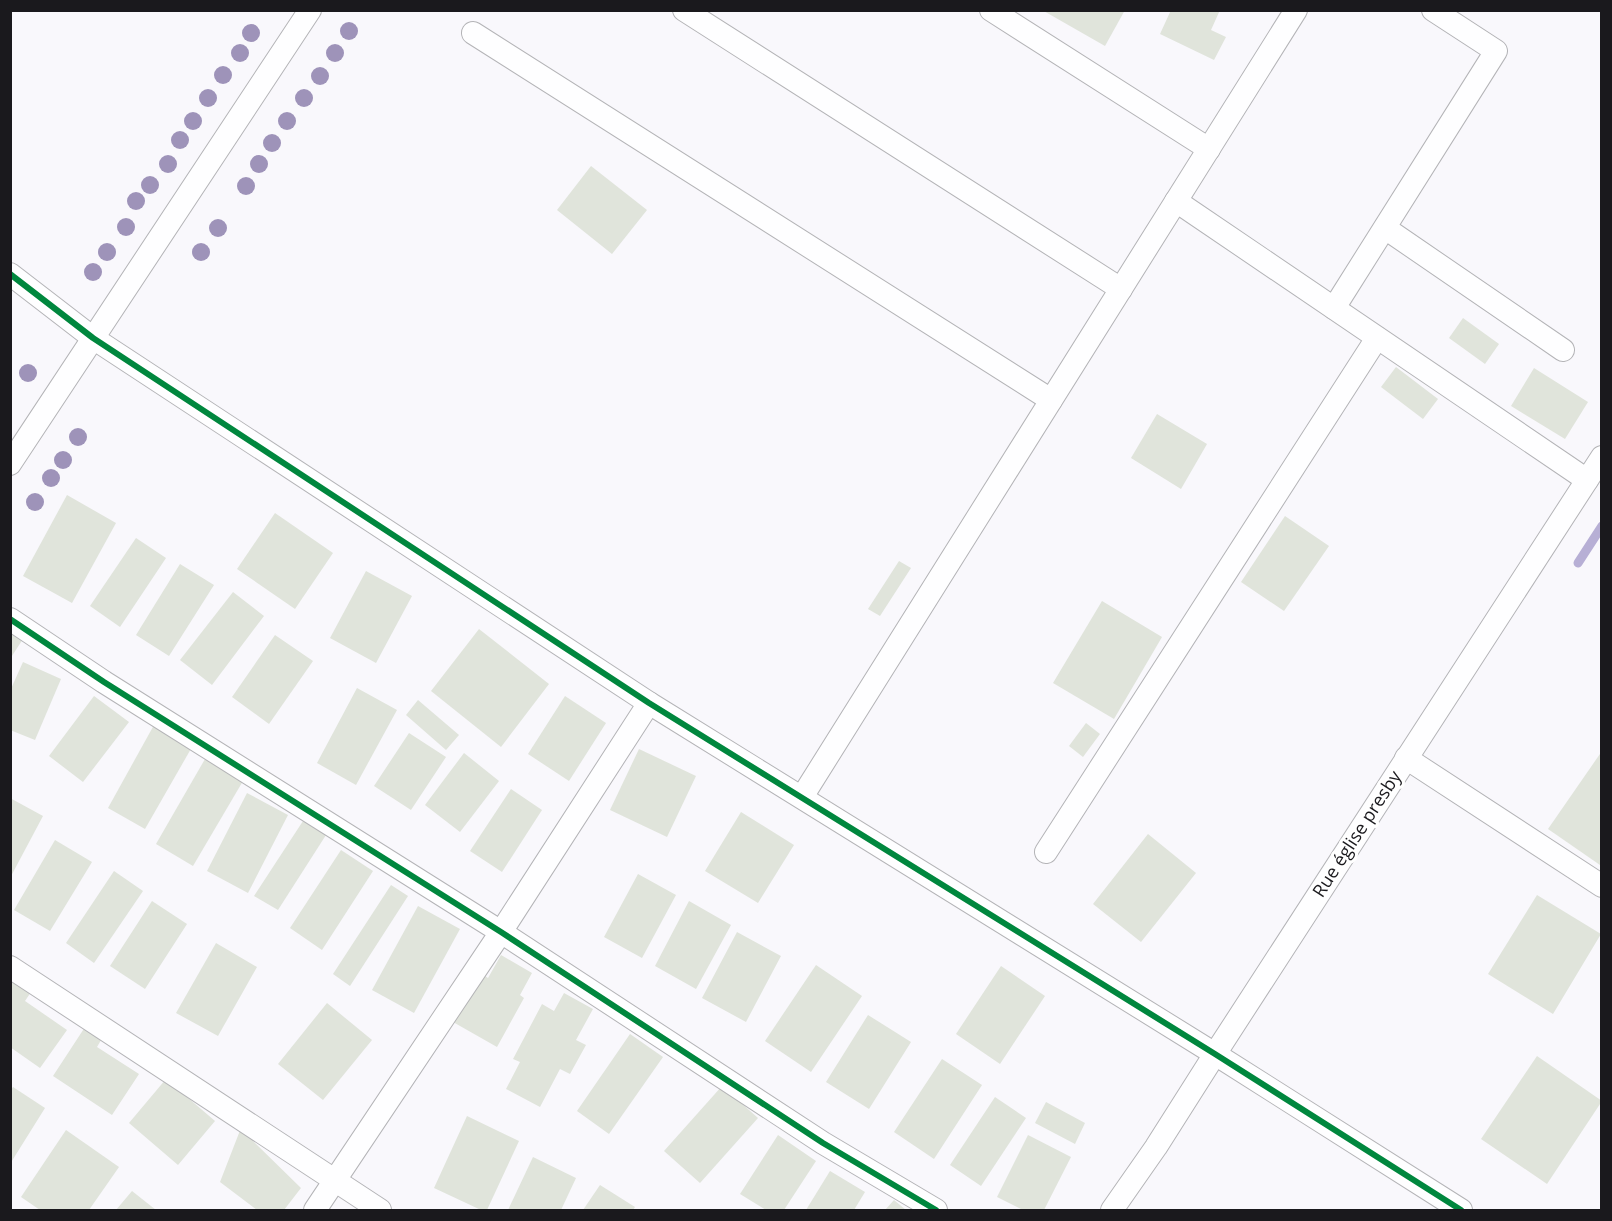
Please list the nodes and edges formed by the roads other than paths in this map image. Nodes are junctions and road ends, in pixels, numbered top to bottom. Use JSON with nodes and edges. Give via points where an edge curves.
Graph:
{"nodes":[{"id":1,"x":310,"y":10,"type":"edge"},
{"id":2,"x":684,"y":10,"type":"edge"},
{"id":3,"x":991,"y":10,"type":"edge"},
{"id":4,"x":1296,"y":10,"type":"edge"},
{"id":5,"x":1437,"y":12,"type":"edge"},
{"id":6,"x":473,"y":33,"type":"dead end"},
{"id":7,"x":1209,"y":149,"type":"junction"},
{"id":8,"x":1176,"y":201,"type":"junction"},
{"id":9,"x":1385,"y":228,"type":"junction"},
{"id":10,"x":10,"y":274,"type":"edge"},
{"id":11,"x":1121,"y":289,"type":"junction"},
{"id":12,"x":1334,"y":308,"type":"junction"},
{"id":13,"x":93,"y":338,"type":"junction"},
{"id":14,"x":1377,"y":338,"type":"junction"},
{"id":15,"x":1563,"y":350,"type":"dead end"},
{"id":16,"x":1051,"y":400,"type":"junction"},
{"id":17,"x":1602,"y":457,"type":"edge"},
{"id":18,"x":10,"y":464,"type":"edge"},
{"id":19,"x":1587,"y":480,"type":"junction"},
{"id":20,"x":10,"y":620,"type":"edge"},
{"id":21,"x":649,"y":703,"type":"junction"},
{"id":22,"x":1406,"y":758,"type":"junction"},
{"id":23,"x":802,"y":797,"type":"junction"},
{"id":24,"x":1046,"y":852,"type":"dead end"},
{"id":25,"x":1602,"y":885,"type":"edge"},
{"id":26,"x":501,"y":932,"type":"junction"},
{"id":27,"x":10,"y":967,"type":"edge"},
{"id":28,"x":1215,"y":1054,"type":"junction"},
{"id":29,"x":334,"y":1182,"type":"junction"},
{"id":30,"x":315,"y":1210,"type":"edge"},
{"id":31,"x":380,"y":1210,"type":"edge"},
{"id":32,"x":936,"y":1210,"type":"edge"},
{"id":33,"x":1112,"y":1210,"type":"edge"},
{"id":34,"x":1461,"y":1210,"type":"edge"}],
"edges":[{"from":1,"to":13,"type":"street"},
{"from":2,"to":11,"type":"street"},
{"from":3,"to":7,"type":"street"},
{"from":4,"to":7,"type":"street"},
{"from":5,"to":9,"type":"street","via":[[1496,51]]},
{"from":6,"to":16,"type":"street"},
{"from":7,"to":8,"type":"street"},
{"from":8,"to":11,"type":"street"},
{"from":8,"to":12,"type":"street"},
{"from":9,"to":12,"type":"street"},
{"from":9,"to":15,"type":"street"},
{"from":10,"to":13,"type":"street"},
{"from":11,"to":16,"type":"street"},
{"from":12,"to":14,"type":"street"},
{"from":13,"to":18,"type":"street"},
{"from":13,"to":21,"type":"street"},
{"from":14,"to":19,"type":"street"},
{"from":14,"to":24,"type":"street"},
{"from":16,"to":23,"type":"street"},
{"from":17,"to":19,"type":"street","name":"Rue église presby"},
{"from":19,"to":22,"type":"street","name":"Rue église presby"},
{"from":20,"to":26,"type":"street"},
{"from":21,"to":23,"type":"street"},
{"from":21,"to":26,"type":"street"},
{"from":22,"to":25,"type":"street"},
{"from":22,"to":28,"type":"street","name":"Rue église presby"},
{"from":23,"to":28,"type":"street"},
{"from":26,"to":29,"type":"street"},
{"from":26,"to":32,"type":"street","via":[[823,1143]]},
{"from":27,"to":29,"type":"street"},
{"from":28,"to":33,"type":"street","name":"Rue église presby"},
{"from":28,"to":34,"type":"street"},
{"from":29,"to":30,"type":"street"},
{"from":29,"to":31,"type":"street"}]}
